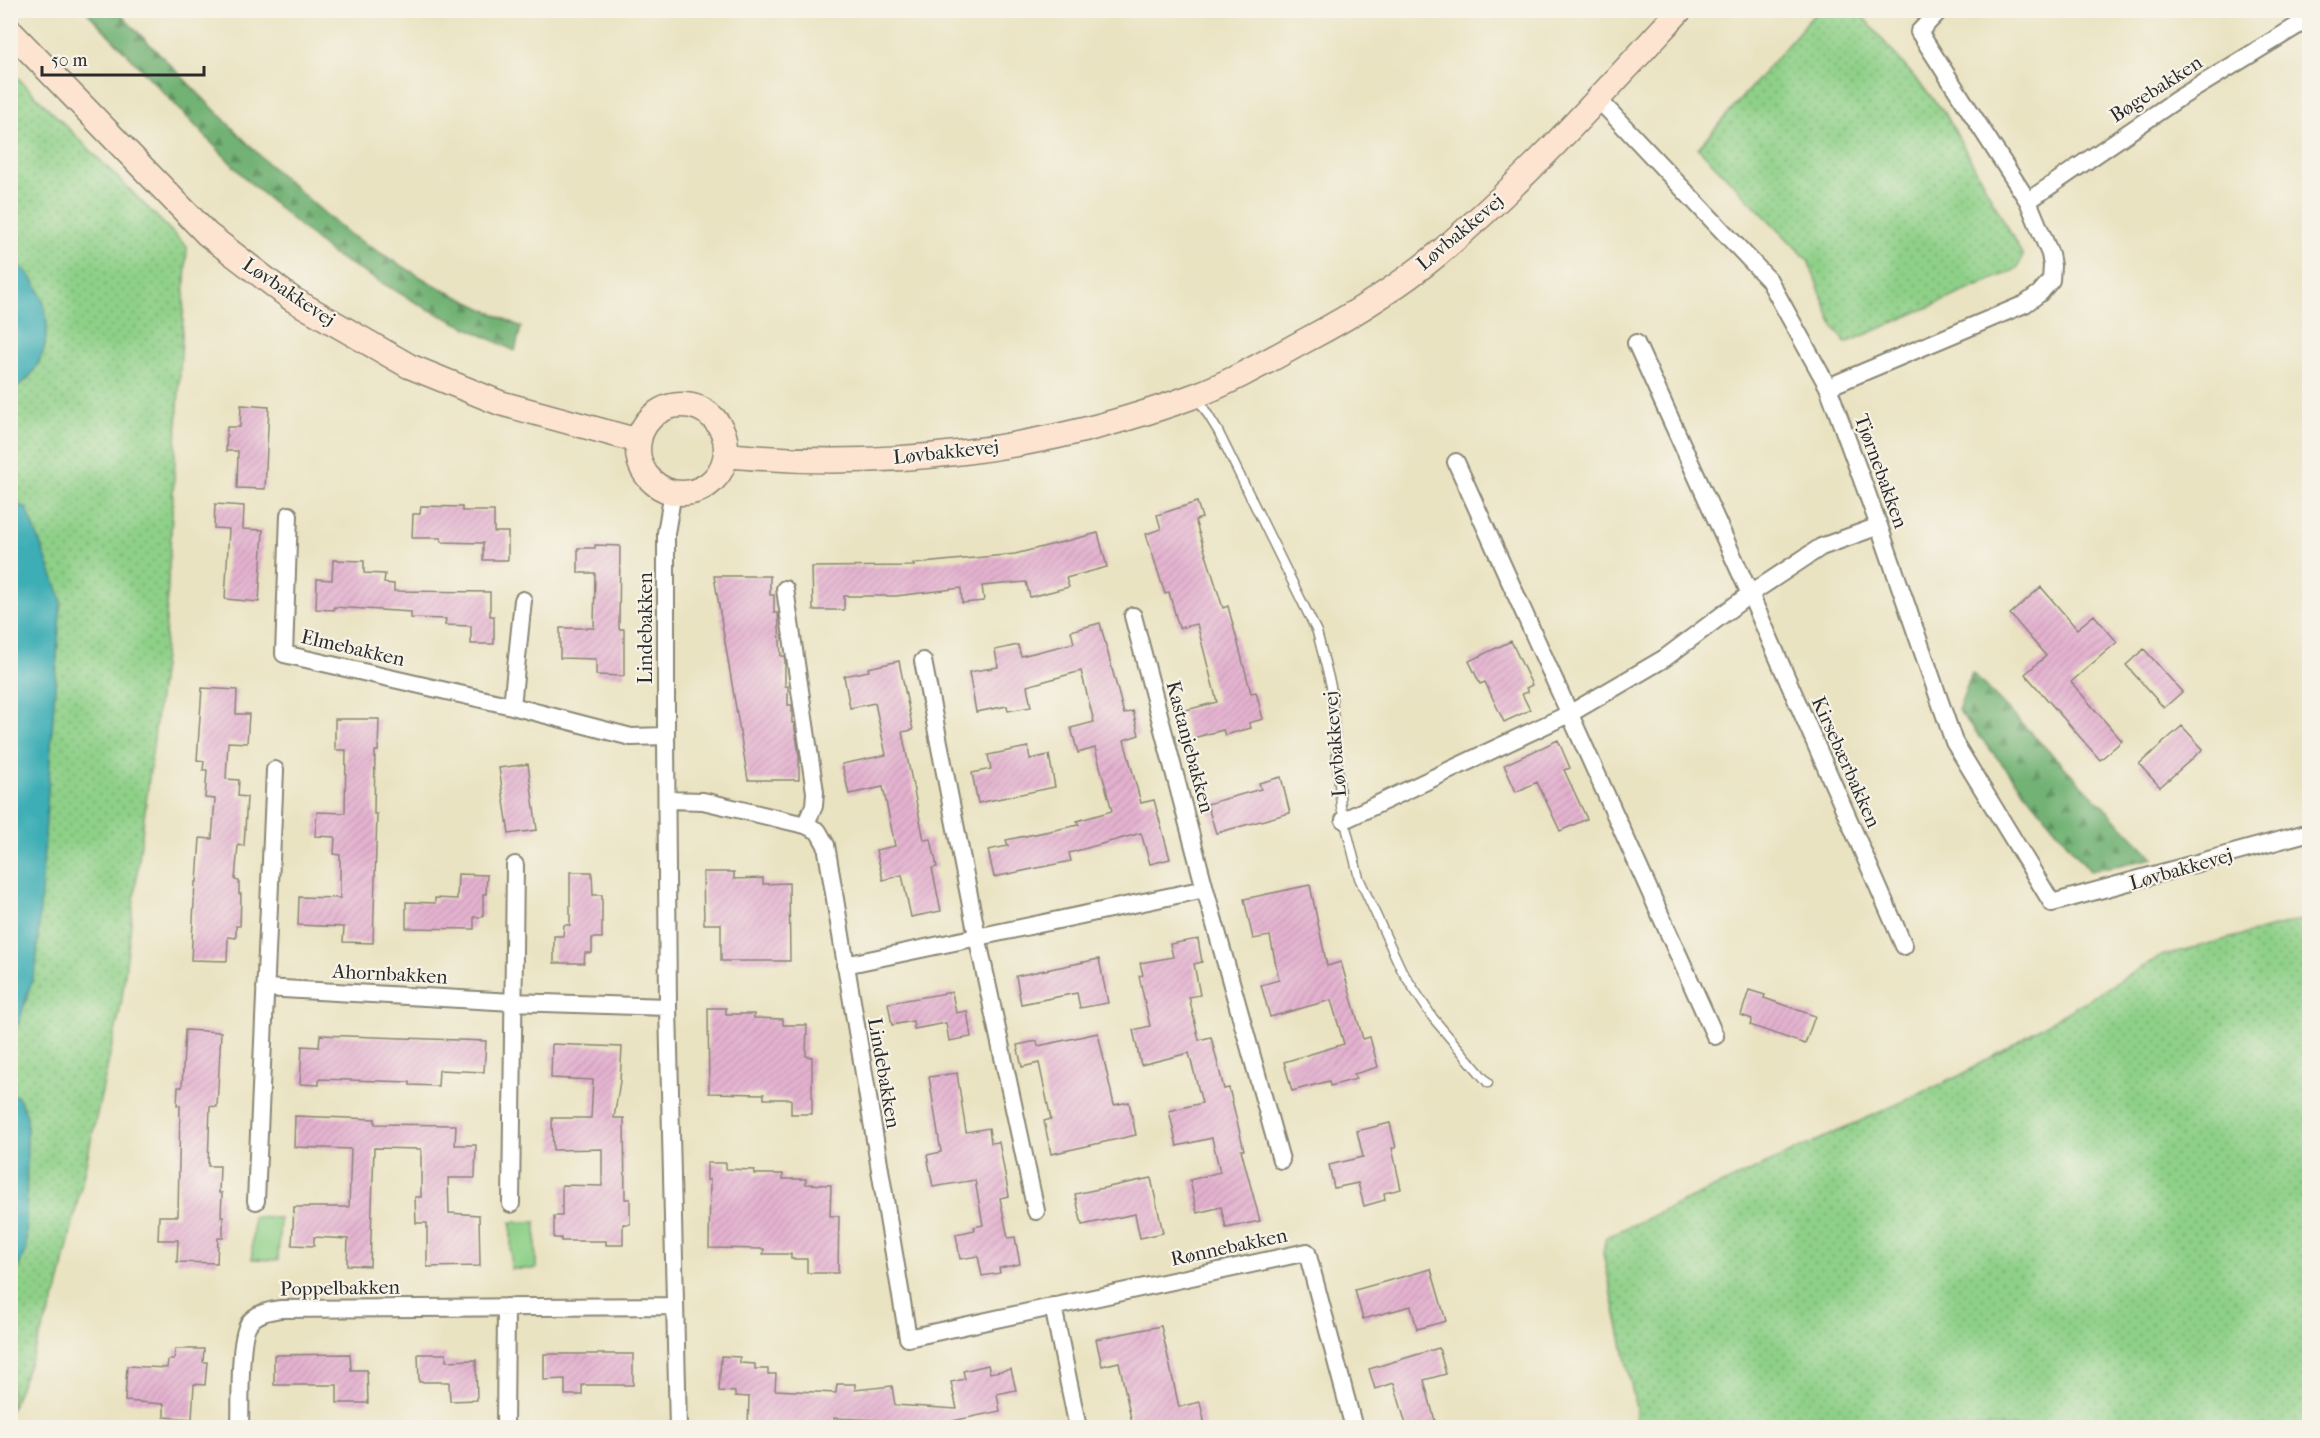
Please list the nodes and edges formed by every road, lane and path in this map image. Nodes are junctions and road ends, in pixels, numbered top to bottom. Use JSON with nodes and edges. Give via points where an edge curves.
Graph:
{"nodes":[{"id":1,"x":1680,"y":10,"type":"edge"},
{"id":2,"x":1940,"y":10,"type":"edge"},
{"id":3,"x":2310,"y":18,"type":"edge"},
{"id":4,"x":10,"y":30,"type":"edge"},
{"id":5,"x":1598,"y":99,"type":"junction"},
{"id":6,"x":2028,"y":201,"type":"junction"},
{"id":7,"x":1635,"y":343,"type":"dead end"},
{"id":8,"x":1828,"y":387,"type":"junction"},
{"id":9,"x":1196,"y":395,"type":"junction"},
{"id":10,"x":639,"y":441,"type":"junction"},
{"id":11,"x":726,"y":455,"type":"junction"},
{"id":12,"x":1456,"y":462,"type":"dead end"},
{"id":13,"x":674,"y":492,"type":"junction"},
{"id":14,"x":289,"y":515,"type":"dead end"},
{"id":15,"x":1879,"y":526,"type":"junction"},
{"id":16,"x":785,"y":589,"type":"dead end"},
{"id":17,"x":1750,"y":594,"type":"junction"},
{"id":18,"x":523,"y":600,"type":"dead end"},
{"id":19,"x":1133,"y":616,"type":"dead end"},
{"id":20,"x":923,"y":661,"type":"dead end"},
{"id":21,"x":512,"y":706,"type":"junction"},
{"id":22,"x":1570,"y":713,"type":"junction"},
{"id":23,"x":666,"y":736,"type":"junction"},
{"id":24,"x":275,"y":770,"type":"dead end"},
{"id":25,"x":667,"y":800,"type":"junction"},
{"id":26,"x":1344,"y":820,"type":"junction"},
{"id":27,"x":805,"y":825,"type":"junction"},
{"id":28,"x":2310,"y":832,"type":"edge"},
{"id":29,"x":515,"y":865,"type":"dead end"},
{"id":30,"x":1205,"y":889,"type":"junction"},
{"id":31,"x":2052,"y":903,"type":"joint"},
{"id":32,"x":977,"y":936,"type":"junction"},
{"id":33,"x":1904,"y":946,"type":"dead end"},
{"id":34,"x":845,"y":965,"type":"junction"},
{"id":35,"x":265,"y":988,"type":"junction"},
{"id":36,"x":513,"y":1002,"type":"junction"},
{"id":37,"x":668,"y":1007,"type":"junction"},
{"id":38,"x":1715,"y":1036,"type":"dead end"},
{"id":39,"x":1488,"y":1083,"type":"dead end"},
{"id":40,"x":1281,"y":1160,"type":"dead end"},
{"id":41,"x":256,"y":1201,"type":"dead end"},
{"id":42,"x":511,"y":1204,"type":"dead end"},
{"id":43,"x":1036,"y":1211,"type":"dead end"},
{"id":44,"x":675,"y":1306,"type":"junction"},
{"id":45,"x":1053,"y":1306,"type":"junction"},
{"id":46,"x":506,"y":1307,"type":"junction"},
{"id":47,"x":908,"y":1338,"type":"joint"},
{"id":48,"x":240,"y":1428,"type":"edge"},
{"id":49,"x":505,"y":1428,"type":"edge"},
{"id":50,"x":678,"y":1428,"type":"edge"},
{"id":51,"x":1078,"y":1428,"type":"edge"},
{"id":52,"x":1354,"y":1428,"type":"edge"}],
"edges":[{"from":1,"to":5,"type":"street","name":"Løvbakkevej"},
{"from":2,"to":6,"type":"street","via":[[1920,32]]},
{"from":3,"to":6,"type":"street","name":"Bøgebakken","via":[[2176,100]]},
{"from":4,"to":10,"type":"street","name":"Løvbakkevej","via":[[207,234],[292,299],[409,366],[490,399]]},
{"from":5,"to":8,"type":"street","name":"Tjørnebakken","via":[[1768,280]]},
{"from":5,"to":9,"type":"street","name":"Løvbakkevej","via":[[1513,186],[1436,255],[1352,315]]},
{"from":6,"to":8,"type":"street","via":[[2052,266],[2051,280],[2040,293],[2025,304]]},
{"from":7,"to":17,"type":"street","name":"Kirsebærbakken"},
{"from":8,"to":15,"type":"street","name":"Tjørnebakken"},
{"from":9,"to":11,"type":"street","name":"Løvbakkevej","via":[[1060,435],[964,452],[862,460]]},
{"from":9,"to":26,"type":"lane","name":"Løvbakkevej","via":[[1317,632],[1331,686]]},
{"from":10,"to":11,"type":"street","via":[[647,421],[656,413],[689,405],[718,422]]},
{"from":10,"to":13,"type":"street","via":[[638,454],[646,475]]},
{"from":11,"to":13,"type":"street","via":[[717,476],[708,484],[687,493]]},
{"from":12,"to":22,"type":"street"},
{"from":13,"to":23,"type":"street","name":"Lindebakken","via":[[666,534]]},
{"from":14,"to":21,"type":"street","name":"Elmebakken","via":[[284,654]]},
{"from":15,"to":17,"type":"street","via":[[1821,546]]},
{"from":15,"to":31,"type":"street","name":"Tjørnebakken","via":[[1954,742]]},
{"from":16,"to":27,"type":"street","via":[[815,792],[814,806]]},
{"from":17,"to":22,"type":"street","via":[[1665,658]]},
{"from":17,"to":33,"type":"street","name":"Kirsebærbakken"},
{"from":18,"to":21,"type":"street"},
{"from":19,"to":30,"type":"street","name":"Kastanjebakken"},
{"from":20,"to":32,"type":"street"},
{"from":21,"to":23,"type":"street","name":"Elmebakken","via":[[631,737]]},
{"from":22,"to":26,"type":"street"},
{"from":22,"to":38,"type":"street"},
{"from":23,"to":25,"type":"street","name":"Lindebakken"},
{"from":24,"to":35,"type":"street"},
{"from":25,"to":27,"type":"street","via":[[703,801]]},
{"from":25,"to":37,"type":"street","name":"Lindebakken"},
{"from":26,"to":39,"type":"lane","name":"Løvbakkevej","via":[[1359,878],[1402,971],[1433,1018]]},
{"from":27,"to":34,"type":"street","name":"Lindebakken","via":[[818,831],[826,845]]},
{"from":28,"to":31,"type":"street","name":"Løvbakkevej"},
{"from":29,"to":36,"type":"street"},
{"from":30,"to":32,"type":"street"},
{"from":30,"to":40,"type":"street","name":"Kastanjebakken"},
{"from":32,"to":34,"type":"street"},
{"from":32,"to":43,"type":"street"},
{"from":34,"to":47,"type":"street","name":"Lindebakken"},
{"from":35,"to":36,"type":"street","name":"Ahornbakken"},
{"from":35,"to":41,"type":"street"},
{"from":36,"to":37,"type":"street","name":"Ahornbakken"},
{"from":36,"to":42,"type":"street"},
{"from":37,"to":44,"type":"street","name":"Lindebakken"},
{"from":44,"to":46,"type":"street","name":"Poppelbakken"},
{"from":44,"to":50,"type":"street","name":"Lindebakken"},
{"from":45,"to":47,"type":"street","name":"Rønnebakken"},
{"from":45,"to":51,"type":"street"},
{"from":45,"to":52,"type":"street","name":"Rønnebakken","via":[[1307,1252]]},
{"from":46,"to":48,"type":"street","name":"Poppelbakken","via":[[265,1312],[250,1321],[243,1337]]},
{"from":46,"to":49,"type":"street"}]}
